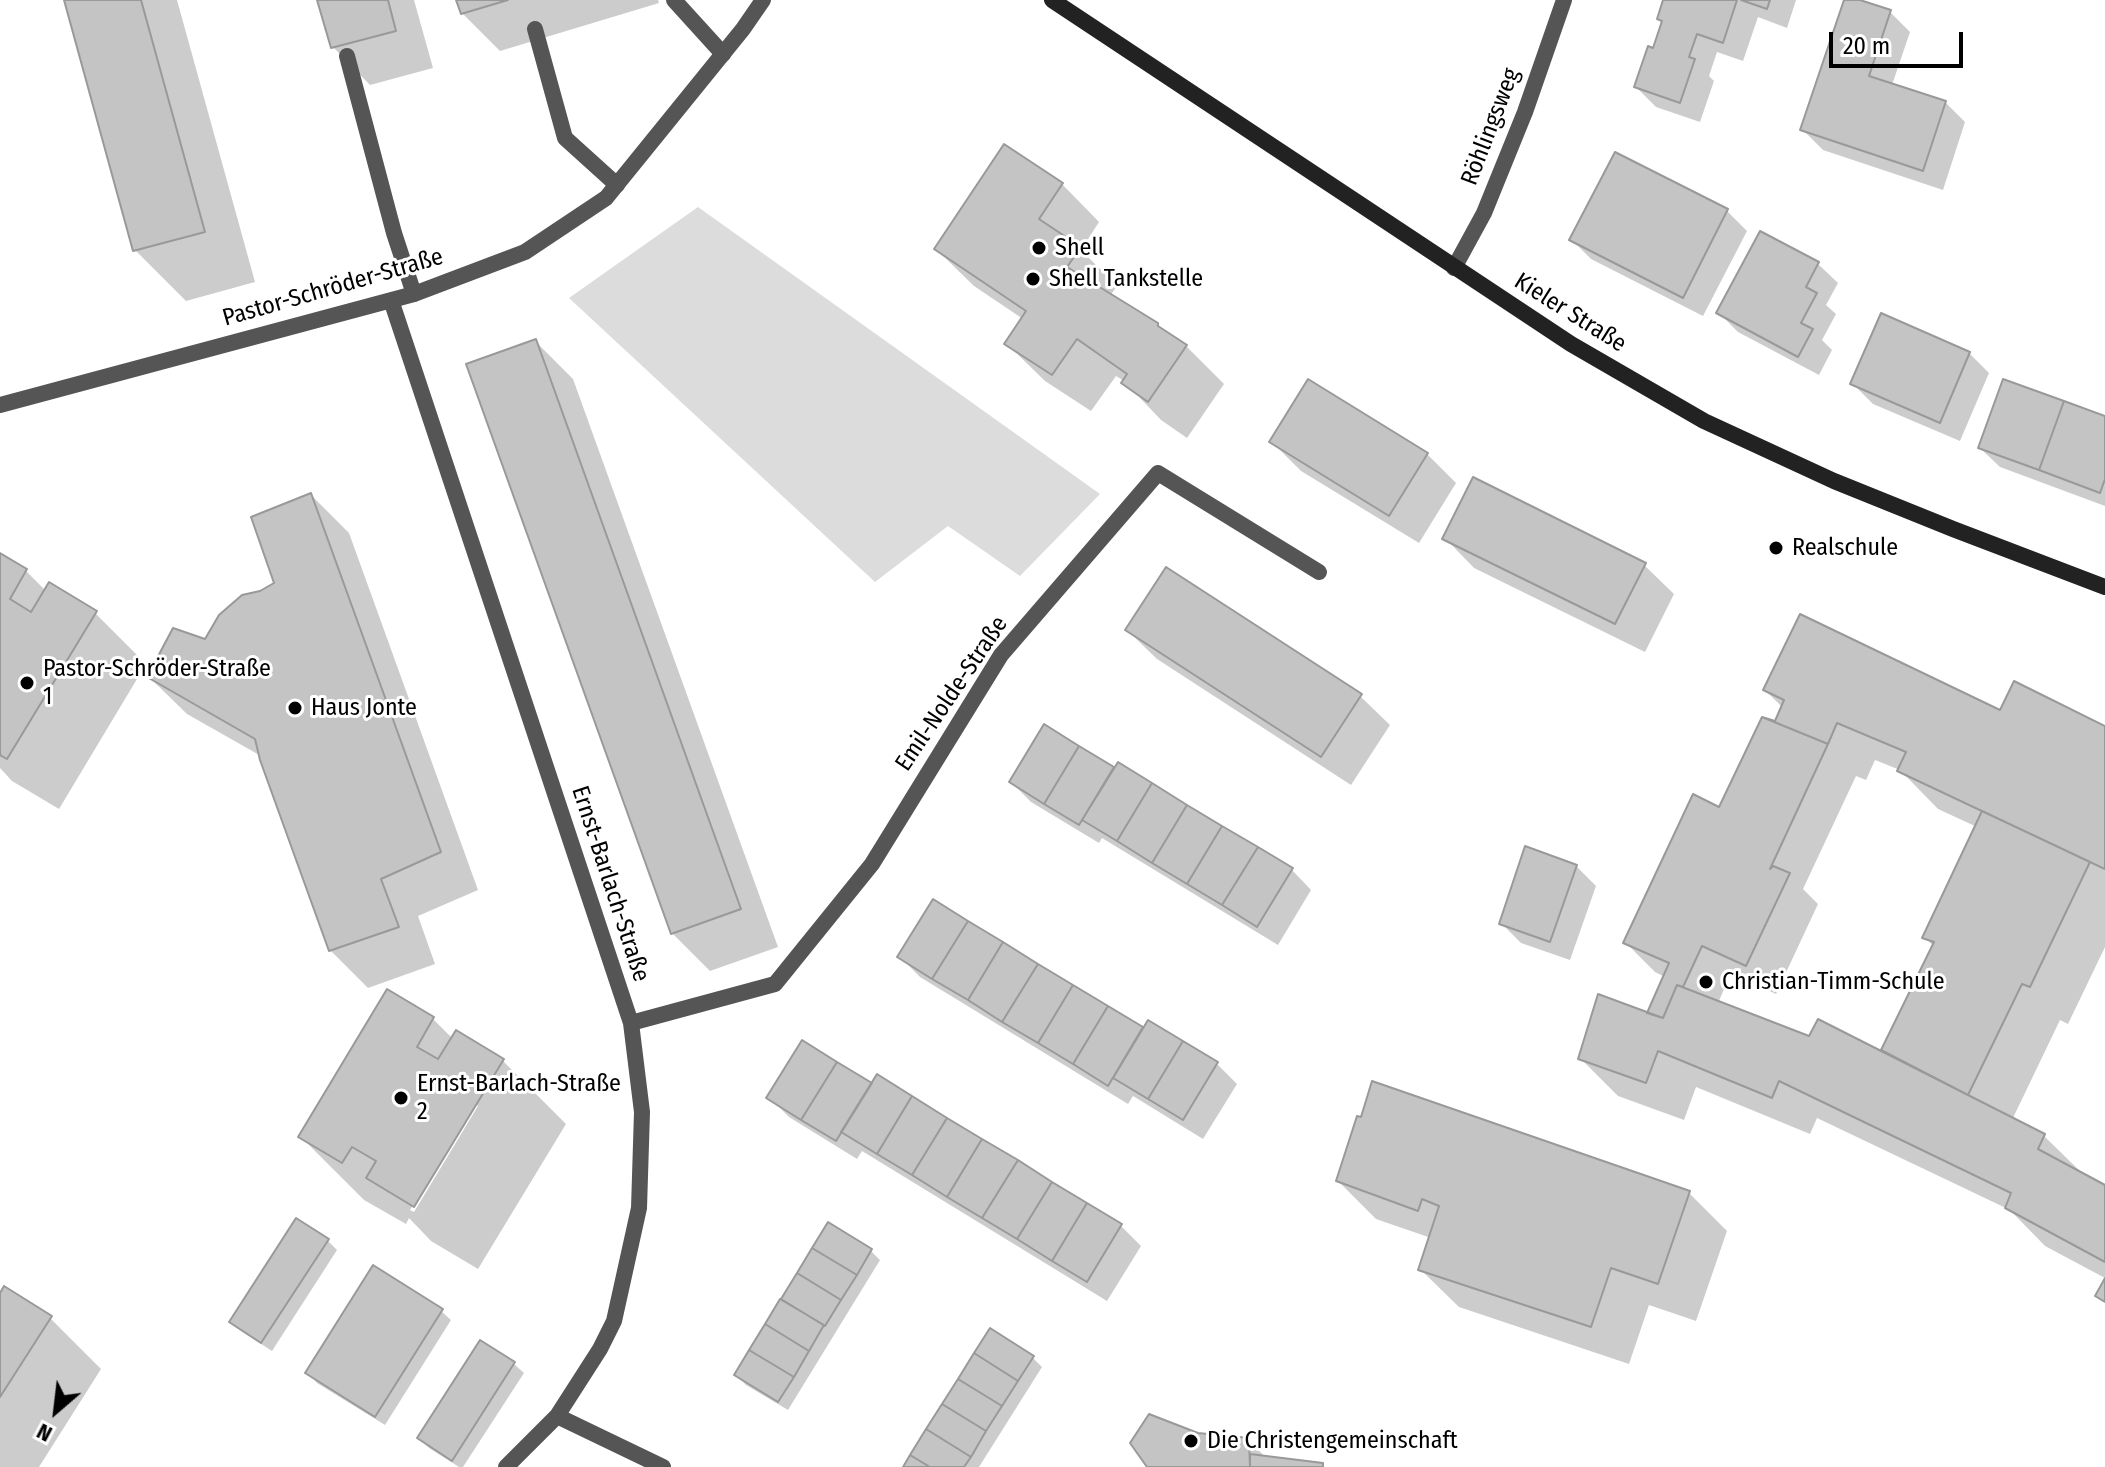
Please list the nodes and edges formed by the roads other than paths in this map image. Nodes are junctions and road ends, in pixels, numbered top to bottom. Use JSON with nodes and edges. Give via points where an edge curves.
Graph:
{"nodes":[{"id":1,"x":674,"y":0,"type":"edge"},
{"id":2,"x":763,"y":0,"type":"edge"},
{"id":3,"x":1052,"y":0,"type":"edge"},
{"id":4,"x":1564,"y":0,"type":"edge"},
{"id":5,"x":535,"y":29,"type":"dead end"},
{"id":6,"x":723,"y":54,"type":"junction"},
{"id":7,"x":347,"y":56,"type":"dead end"},
{"id":8,"x":617,"y":185,"type":"junction"},
{"id":9,"x":1454,"y":268,"type":"junction"},
{"id":10,"x":414,"y":294,"type":"junction"},
{"id":11,"x":391,"y":300,"type":"junction"},
{"id":12,"x":0,"y":405,"type":"edge"},
{"id":13,"x":1319,"y":572,"type":"dead end"},
{"id":14,"x":2105,"y":587,"type":"edge"},
{"id":15,"x":631,"y":1023,"type":"junction"},
{"id":16,"x":557,"y":1416,"type":"junction"},
{"id":17,"x":506,"y":1467,"type":"edge"},
{"id":18,"x":663,"y":1467,"type":"edge"}],
"edges":[{"from":1,"to":6,"type":"street"},
{"from":2,"to":6,"type":"street","name":"Pastor-Schröder-Straße"},
{"from":3,"to":9,"type":"main road","name":"Kieler Straße"},
{"from":4,"to":9,"type":"street","name":"Röhlingsweg","via":[[1484,213]]},
{"from":5,"to":8,"type":"street","via":[[565,138]]},
{"from":6,"to":8,"type":"street","name":"Pastor-Schröder-Straße"},
{"from":7,"to":10,"type":"street"},
{"from":8,"to":10,"type":"street","name":"Pastor-Schröder-Straße","via":[[606,198],[525,252]]},
{"from":9,"to":14,"type":"main road","name":"Kieler Straße","via":[[1704,421],[1861,492]]},
{"from":10,"to":11,"type":"street","name":"Pastor-Schröder-Straße"},
{"from":11,"to":12,"type":"street","name":"Pastor-Schröder-Straße"},
{"from":11,"to":15,"type":"street","name":"Ernst-Barlach-Straße"},
{"from":13,"to":15,"type":"street","name":"Emil-Nolde-Straße","via":[[1158,473],[1001,655],[872,864],[775,984]]},
{"from":15,"to":16,"type":"street","name":"Ernst-Barlach-Straße","via":[[642,1112],[639,1208],[614,1321]]},
{"from":16,"to":17,"type":"street","name":"Ernst-Barlach-Straße"},
{"from":16,"to":18,"type":"street"}]}
